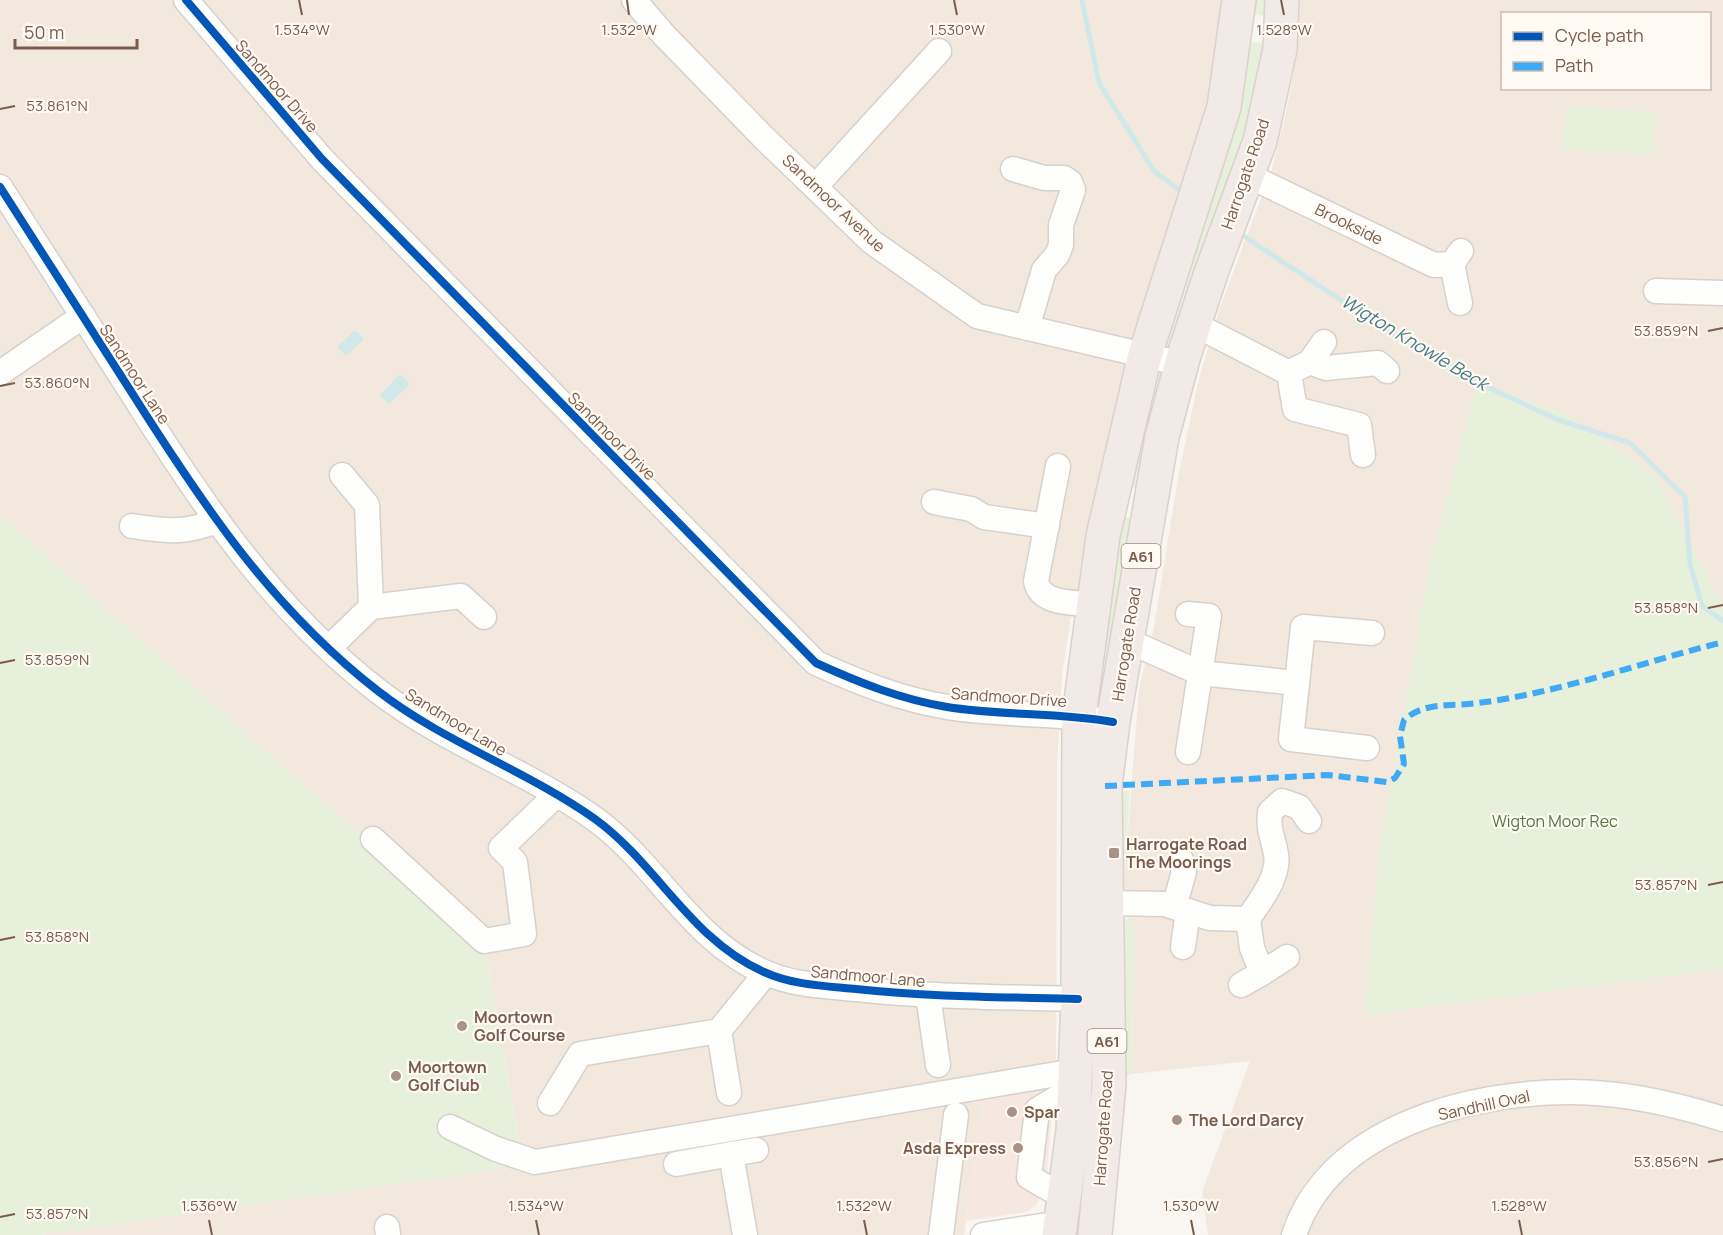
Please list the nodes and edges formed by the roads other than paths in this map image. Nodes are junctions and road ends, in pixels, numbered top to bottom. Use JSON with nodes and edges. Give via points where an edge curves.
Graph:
{"nodes":[{"id":1,"x":186,"y":0,"type":"edge"},
{"id":2,"x":634,"y":0,"type":"edge"},
{"id":3,"x":1282,"y":0,"type":"edge"},
{"id":4,"x":1238,"y":10,"type":"edge"},
{"id":5,"x":939,"y":51,"type":"dead end"},
{"id":6,"x":1013,"y":169,"type":"dead end"},
{"id":7,"x":1247,"y":175,"type":"junction"},
{"id":8,"x":0,"y":187,"type":"edge"},
{"id":9,"x":815,"y":187,"type":"junction"},
{"id":10,"x":1656,"y":291,"type":"dead end"},
{"id":11,"x":1723,"y":293,"type":"edge"},
{"id":12,"x":1460,"y":303,"type":"dead end"},
{"id":13,"x":82,"y":316,"type":"junction"},
{"id":14,"x":1194,"y":324,"type":"junction"},
{"id":15,"x":1027,"y":328,"type":"junction"},
{"id":16,"x":1324,"y":342,"type":"dead end"},
{"id":17,"x":1145,"y":355,"type":"junction"},
{"id":18,"x":1310,"y":362,"type":"junction"},
{"id":19,"x":1182,"y":364,"type":"junction"},
{"id":20,"x":1387,"y":371,"type":"dead end"},
{"id":21,"x":0,"y":373,"type":"edge"},
{"id":22,"x":1291,"y":384,"type":"junction"},
{"id":23,"x":1363,"y":455,"type":"dead end"},
{"id":24,"x":1058,"y":466,"type":"dead end"},
{"id":25,"x":342,"y":475,"type":"dead end"},
{"id":26,"x":934,"y":502,"type":"dead end"},
{"id":27,"x":216,"y":521,"type":"junction"},
{"id":28,"x":132,"y":526,"type":"dead end"},
{"id":29,"x":1047,"y":526,"type":"junction"},
{"id":30,"x":1094,"y":605,"type":"junction"},
{"id":31,"x":371,"y":607,"type":"junction"},
{"id":32,"x":1188,"y":614,"type":"dead end"},
{"id":33,"x":484,"y":617,"type":"dead end"},
{"id":34,"x":1372,"y":633,"type":"dead end"},
{"id":35,"x":1126,"y":640,"type":"junction"},
{"id":36,"x":330,"y":648,"type":"junction"},
{"id":37,"x":1200,"y":673,"type":"junction"},
{"id":38,"x":1297,"y":683,"type":"junction"},
{"id":39,"x":1079,"y":716,"type":"junction"},
{"id":40,"x":1113,"y":722,"type":"junction"},
{"id":41,"x":1367,"y":748,"type":"dead end"},
{"id":42,"x":1188,"y":752,"type":"dead end"},
{"id":43,"x":556,"y":795,"type":"junction"},
{"id":44,"x":1309,"y":821,"type":"dead end"},
{"id":45,"x":373,"y":839,"type":"dead end"},
{"id":46,"x":1181,"y":860,"type":"dead end"},
{"id":47,"x":1104,"y":903,"type":"junction"},
{"id":48,"x":1181,"y":909,"type":"junction"},
{"id":49,"x":1256,"y":910,"type":"junction"},
{"id":50,"x":1183,"y":947,"type":"dead end"},
{"id":51,"x":1287,"y":957,"type":"dead end"},
{"id":52,"x":1262,"y":973,"type":"junction"},
{"id":53,"x":766,"y":974,"type":"junction"},
{"id":54,"x":1240,"y":985,"type":"dead end"},
{"id":55,"x":928,"y":995,"type":"junction"},
{"id":56,"x":1078,"y":999,"type":"junction"},
{"id":57,"x":718,"y":1031,"type":"junction"},
{"id":58,"x":938,"y":1065,"type":"dead end"},
{"id":59,"x":1075,"y":1079,"type":"junction"},
{"id":60,"x":729,"y":1093,"type":"dead end"},
{"id":61,"x":1108,"y":1098,"type":"junction"},
{"id":62,"x":550,"y":1104,"type":"dead end"},
{"id":63,"x":957,"y":1114,"type":"dead end"},
{"id":64,"x":1723,"y":1119,"type":"edge"},
{"id":65,"x":450,"y":1127,"type":"dead end"},
{"id":66,"x":756,"y":1150,"type":"dead end"},
{"id":67,"x":731,"y":1155,"type":"junction"},
{"id":68,"x":675,"y":1164,"type":"dead end"},
{"id":69,"x":1061,"y":1218,"type":"edge"},
{"id":70,"x":745,"y":1235,"type":"edge"},
{"id":71,"x":941,"y":1235,"type":"edge"},
{"id":72,"x":983,"y":1235,"type":"edge"},
{"id":73,"x":1095,"y":1235,"type":"edge"},
{"id":74,"x":1294,"y":1235,"type":"edge"}],
"edges":[{"from":1,"to":39,"type":"street","name":"Sandmoor Drive","via":[[322,159],[816,663],[877,691],[948,707]]},
{"from":2,"to":9,"type":"street","name":"Sandmoor Avenue"},
{"from":3,"to":4,"type":"highway","number":"A61","via":[[1273,22],[1265,29],[1244,28]]},
{"from":3,"to":7,"type":"highway","name":"Harrogate Road","number":"A61","via":[[1280,49],[1260,141]]},
{"from":4,"to":17,"type":"highway","name":"Harrogate Road","number":"A61","via":[[1224,107]]},
{"from":5,"to":9,"type":"street"},
{"from":6,"to":15,"type":"street","via":[[1044,178],[1064,178],[1073,190],[1061,225],[1061,245],[1044,270]]},
{"from":7,"to":12,"type":"street","name":"Brookside","via":[[1434,265],[1456,257]]},
{"from":7,"to":14,"type":"highway","name":"Harrogate Road","number":"A61"},
{"from":8,"to":13,"type":"street","name":"Sandmoor Lane"},
{"from":9,"to":15,"type":"street","name":"Sandmoor Avenue","via":[[872,242],[977,316]]},
{"from":10,"to":11,"type":"street"},
{"from":13,"to":21,"type":"street","name":"Sandmoor Lane"},
{"from":13,"to":27,"type":"street","name":"Sandmoor Lane"},
{"from":14,"to":19,"type":"highway","name":"Harrogate Road","number":"A61"},
{"from":14,"to":22,"type":"street"},
{"from":15,"to":17,"type":"street","name":"Sandmoor Avenue"},
{"from":16,"to":18,"type":"street"},
{"from":17,"to":19,"type":"street","name":"Sandmoor Avenue"},
{"from":17,"to":30,"type":"highway","name":"Harrogate Road","number":"A61","via":[[1103,536]]},
{"from":18,"to":20,"type":"street","via":[[1326,368],[1378,363]]},
{"from":18,"to":22,"type":"street"},
{"from":19,"to":35,"type":"highway","name":"Harrogate Road","number":"A61","via":[[1162,438]]},
{"from":22,"to":23,"type":"street","via":[[1295,409],[1359,425]]},
{"from":24,"to":29,"type":"street"},
{"from":25,"to":31,"type":"street","via":[[367,504]]},
{"from":26,"to":29,"type":"street","via":[[971,509],[984,517]]},
{"from":27,"to":28,"type":"street","via":[[193,530]]},
{"from":27,"to":36,"type":"street","name":"Sandmoor Lane","via":[[296,619]]},
{"from":29,"to":30,"type":"street","via":[[1036,581],[1038,589],[1053,599]]},
{"from":30,"to":39,"type":"highway","name":"Harrogate Road","number":"A61"},
{"from":31,"to":33,"type":"street","via":[[461,596]]},
{"from":31,"to":36,"type":"street"},
{"from":32,"to":37,"type":"street","via":[[1209,616]]},
{"from":34,"to":38,"type":"street","via":[[1303,627]]},
{"from":35,"to":37,"type":"street"},
{"from":35,"to":40,"type":"highway","name":"Harrogate Road","number":"A61"},
{"from":36,"to":43,"type":"street","name":"Sandmoor Lane","via":[[378,691],[440,732]]},
{"from":37,"to":38,"type":"street"},
{"from":37,"to":42,"type":"street"},
{"from":38,"to":41,"type":"street","via":[[1291,739]]},
{"from":39,"to":40,"type":"street","name":"Sandmoor Drive"},
{"from":39,"to":56,"type":"highway","name":"Harrogate Road","number":"A61"},
{"from":40,"to":47,"type":"highway","name":"Harrogate Road","number":"A61","via":[[1105,786]]},
{"from":43,"to":45,"type":"street","via":[[501,848],[515,862],[524,934],[484,941]]},
{"from":43,"to":53,"type":"street","name":"Sandmoor Lane","via":[[597,821],[720,946]]},
{"from":44,"to":49,"type":"street","via":[[1299,807],[1282,801],[1270,812],[1268,830],[1277,856],[1275,880]]},
{"from":46,"to":48,"type":"street"},
{"from":47,"to":48,"type":"street","via":[[1165,904]]},
{"from":47,"to":61,"type":"highway","name":"Harrogate Road","number":"A61"},
{"from":48,"to":49,"type":"street","via":[[1210,918]]},
{"from":48,"to":50,"type":"street"},
{"from":49,"to":52,"type":"street","via":[[1252,948]]},
{"from":51,"to":52,"type":"street"},
{"from":52,"to":54,"type":"street"},
{"from":53,"to":55,"type":"street","name":"Sandmoor Lane","via":[[806,985]]},
{"from":53,"to":57,"type":"street"},
{"from":55,"to":56,"type":"street","name":"Sandmoor Lane"},
{"from":55,"to":58,"type":"street"},
{"from":56,"to":59,"type":"highway","name":"Harrogate Road","number":"A61"},
{"from":57,"to":60,"type":"street"},
{"from":57,"to":62,"type":"street","via":[[580,1054]]},
{"from":59,"to":65,"type":"street","via":[[535,1162]]},
{"from":59,"to":69,"type":"highway","name":"Harrogate Road","number":"A61","via":[[1073,1131]]},
{"from":61,"to":69,"type":"highway","via":[[1093,1103],[1077,1197]]},
{"from":61,"to":73,"type":"highway","name":"Harrogate Road","number":"A61"},
{"from":63,"to":71,"type":"street"},
{"from":64,"to":74,"type":"street","name":"Sandhill Oval","via":[[1634,1098],[1572,1092],[1513,1095],[1458,1108],[1413,1121],[1376,1138],[1345,1161],[1318,1191]]},
{"from":66,"to":67,"type":"street"},
{"from":67,"to":68,"type":"street"},
{"from":67,"to":70,"type":"street"},
{"from":69,"to":72,"type":"street"}]}
